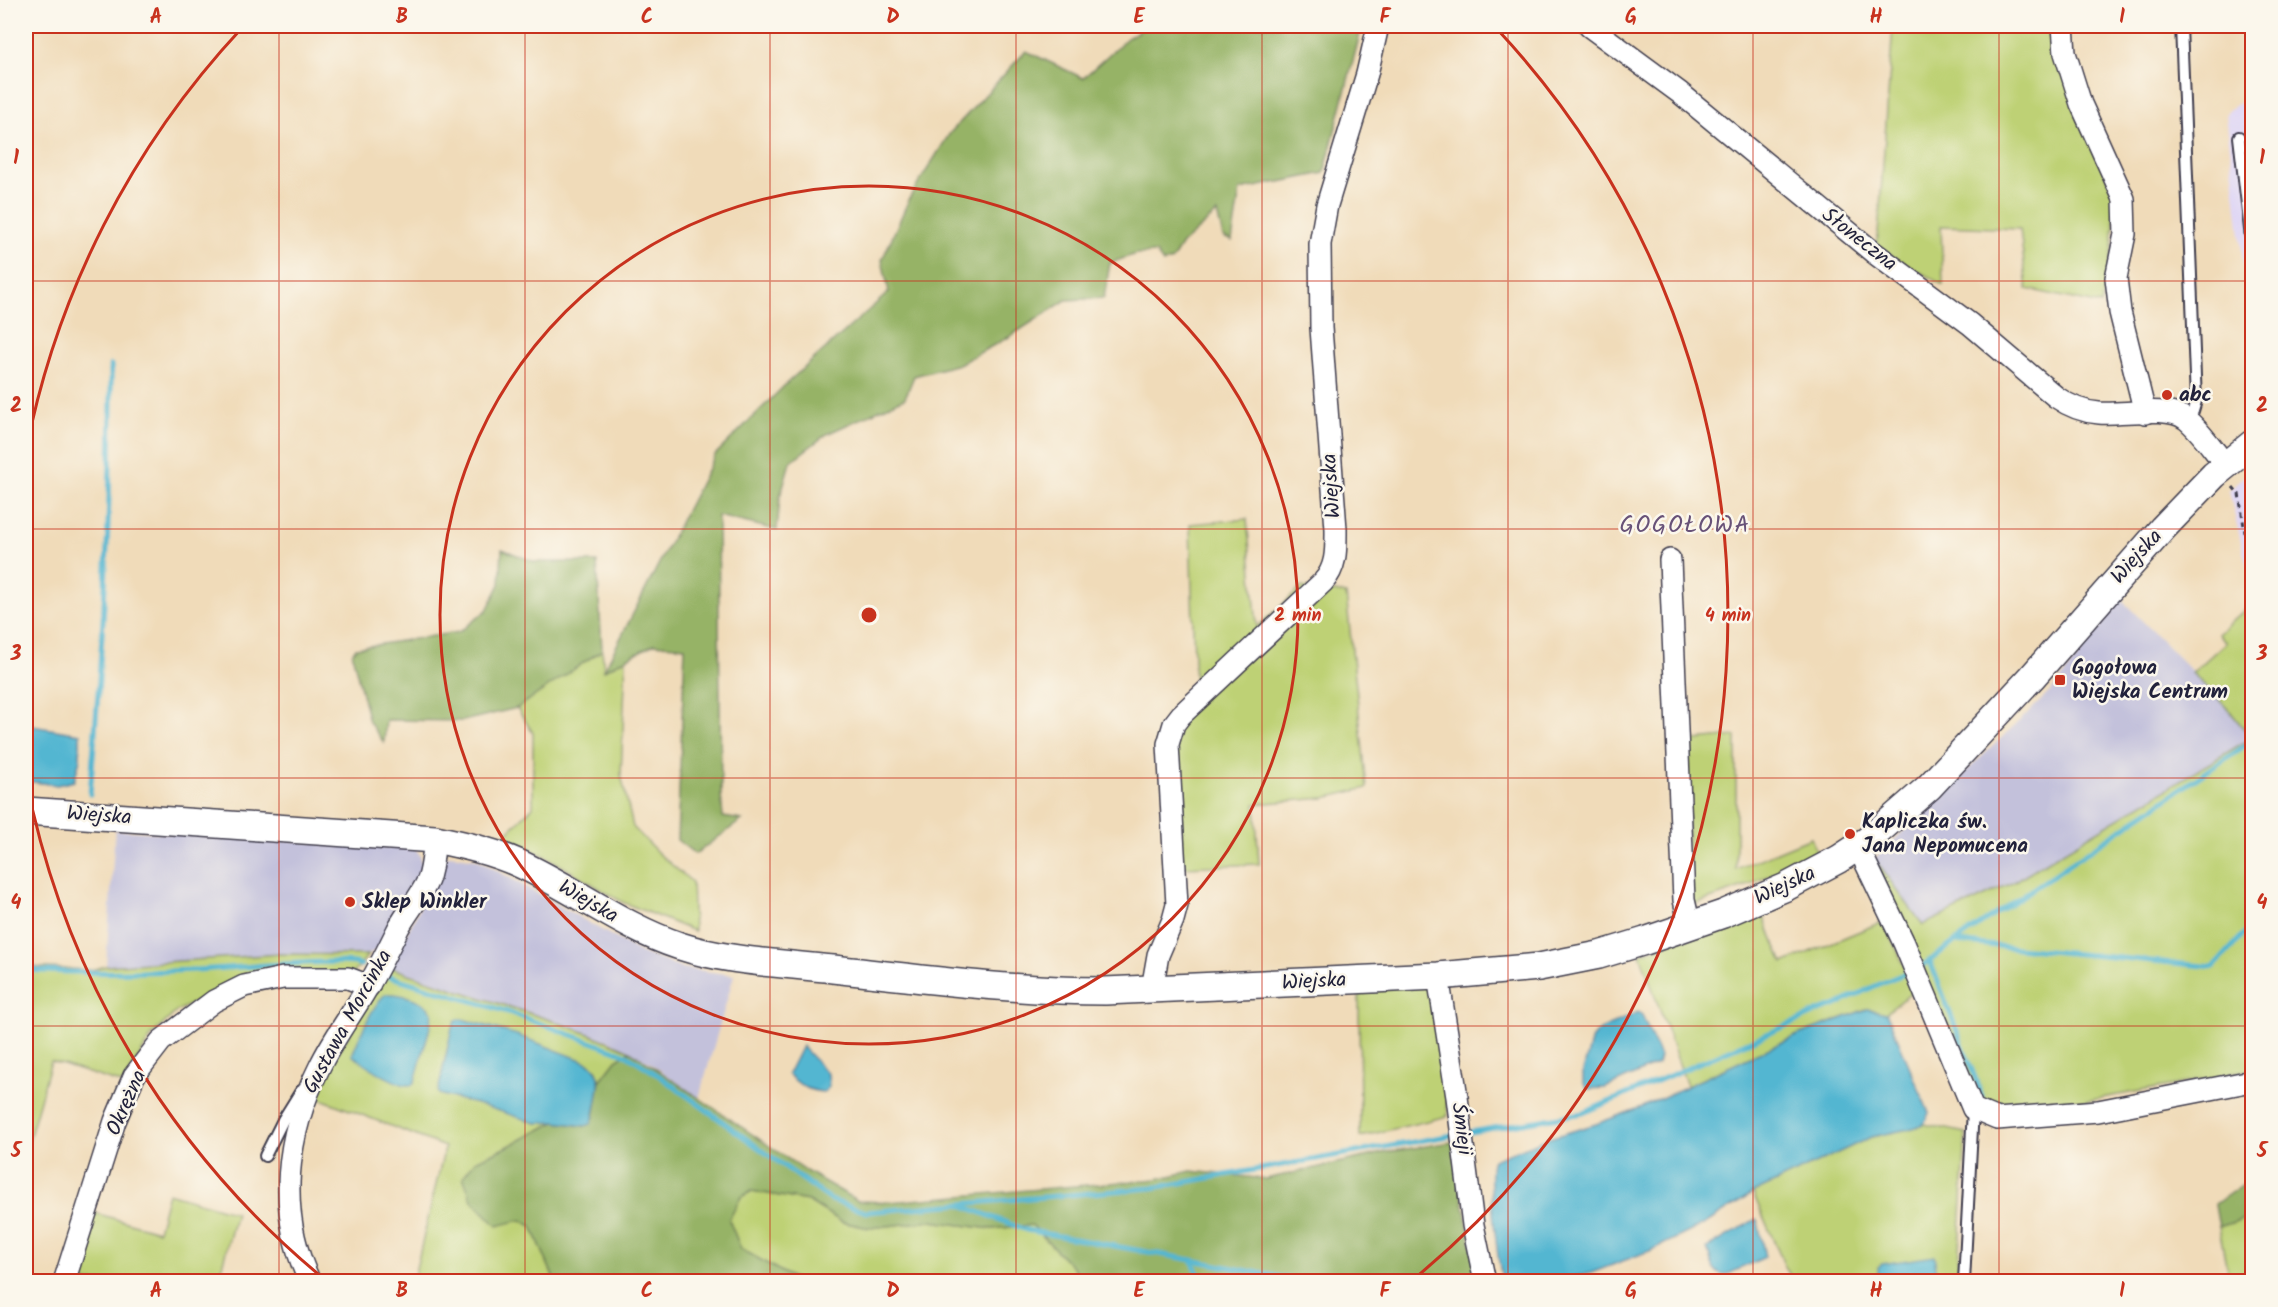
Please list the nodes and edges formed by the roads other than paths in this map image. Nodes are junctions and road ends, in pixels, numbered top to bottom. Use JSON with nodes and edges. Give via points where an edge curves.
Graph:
{"nodes":[{"id":1,"x":1378,"y":26,"type":"edge"},
{"id":2,"x":1589,"y":26,"type":"edge"},
{"id":3,"x":2063,"y":26,"type":"edge"},
{"id":4,"x":2181,"y":26,"type":"edge"},
{"id":5,"x":2239,"y":136,"type":"dead end"},
{"id":6,"x":2253,"y":247,"type":"edge"},
{"id":7,"x":2145,"y":413,"type":"junction"},
{"id":8,"x":2187,"y":420,"type":"junction"},
{"id":9,"x":2253,"y":444,"type":"edge"},
{"id":10,"x":2227,"y":475,"type":"junction"},
{"id":11,"x":1670,"y":560,"type":"dead end"},
{"id":12,"x":26,"y":811,"type":"edge"},
{"id":13,"x":435,"y":839,"type":"junction"},
{"id":14,"x":1858,"y":846,"type":"junction"},
{"id":15,"x":1690,"y":926,"type":"junction"},
{"id":16,"x":1438,"y":976,"type":"junction"},
{"id":17,"x":369,"y":986,"type":"junction"},
{"id":18,"x":1152,"y":989,"type":"junction"},
{"id":19,"x":316,"y":1074,"type":"junction"},
{"id":20,"x":2253,"y":1081,"type":"edge"},
{"id":21,"x":1973,"y":1109,"type":"junction"},
{"id":22,"x":265,"y":1156,"type":"dead end"},
{"id":23,"x":64,"y":1281,"type":"edge"},
{"id":24,"x":310,"y":1281,"type":"edge"},
{"id":25,"x":1485,"y":1281,"type":"edge"},
{"id":26,"x":1964,"y":1281,"type":"edge"}],
"edges":[{"from":1,"to":18,"type":"street","name":"Wiejska","via":[[1327,205],[1320,244],[1320,328],[1336,529],[1335,561],[1323,582],[1174,724],[1168,744],[1177,905],[1155,965]]},
{"from":2,"to":7,"type":"street","name":"Słoneczna","via":[[1680,93],[2056,397],[2091,412]]},
{"from":3,"to":7,"type":"street","via":[[2065,53],[2081,104],[2124,199],[2125,234],[2116,278],[2120,312]]},
{"from":4,"to":8,"type":"lane","via":[[2196,401]]},
{"from":5,"to":6,"type":"lane"},
{"from":7,"to":8,"type":"street","name":"Słoneczna","via":[[2174,414]]},
{"from":8,"to":10,"type":"street"},
{"from":9,"to":10,"type":"street","name":"Wiejska"},
{"from":10,"to":14,"type":"street","name":"Wiejska","via":[[2163,528],[1929,787]]},
{"from":11,"to":15,"type":"street","via":[[1684,900]]},
{"from":12,"to":13,"type":"street","name":"Wiejska"},
{"from":13,"to":17,"type":"street","name":"Gustawa Morcinka","via":[[428,880]]},
{"from":13,"to":18,"type":"street","name":"Wiejska","via":[[504,858],[642,932],[706,953],[1012,988]]},
{"from":14,"to":15,"type":"street","name":"Wiejska","via":[[1786,887]]},
{"from":14,"to":21,"type":"street","via":[[1904,943]]},
{"from":15,"to":16,"type":"street","name":"Wiejska","via":[[1559,963]]},
{"from":16,"to":18,"type":"street","name":"Wiejska"},
{"from":16,"to":25,"type":"street","name":"Śmieji","via":[[1473,1225]]},
{"from":17,"to":19,"type":"street","name":"Gustawa Morcinka"},
{"from":17,"to":23,"type":"street","name":"Okrężna","via":[[348,978],[283,978],[244,986],[214,1001],[161,1041],[135,1076],[115,1121]]},
{"from":19,"to":22,"type":"lane","via":[[292,1105]]},
{"from":19,"to":24,"type":"street","name":"Gustawa Morcinka","via":[[297,1126],[288,1197],[299,1259]]},
{"from":20,"to":21,"type":"street","via":[[2098,1111],[1997,1119]]},
{"from":21,"to":26,"type":"lane"}]}
